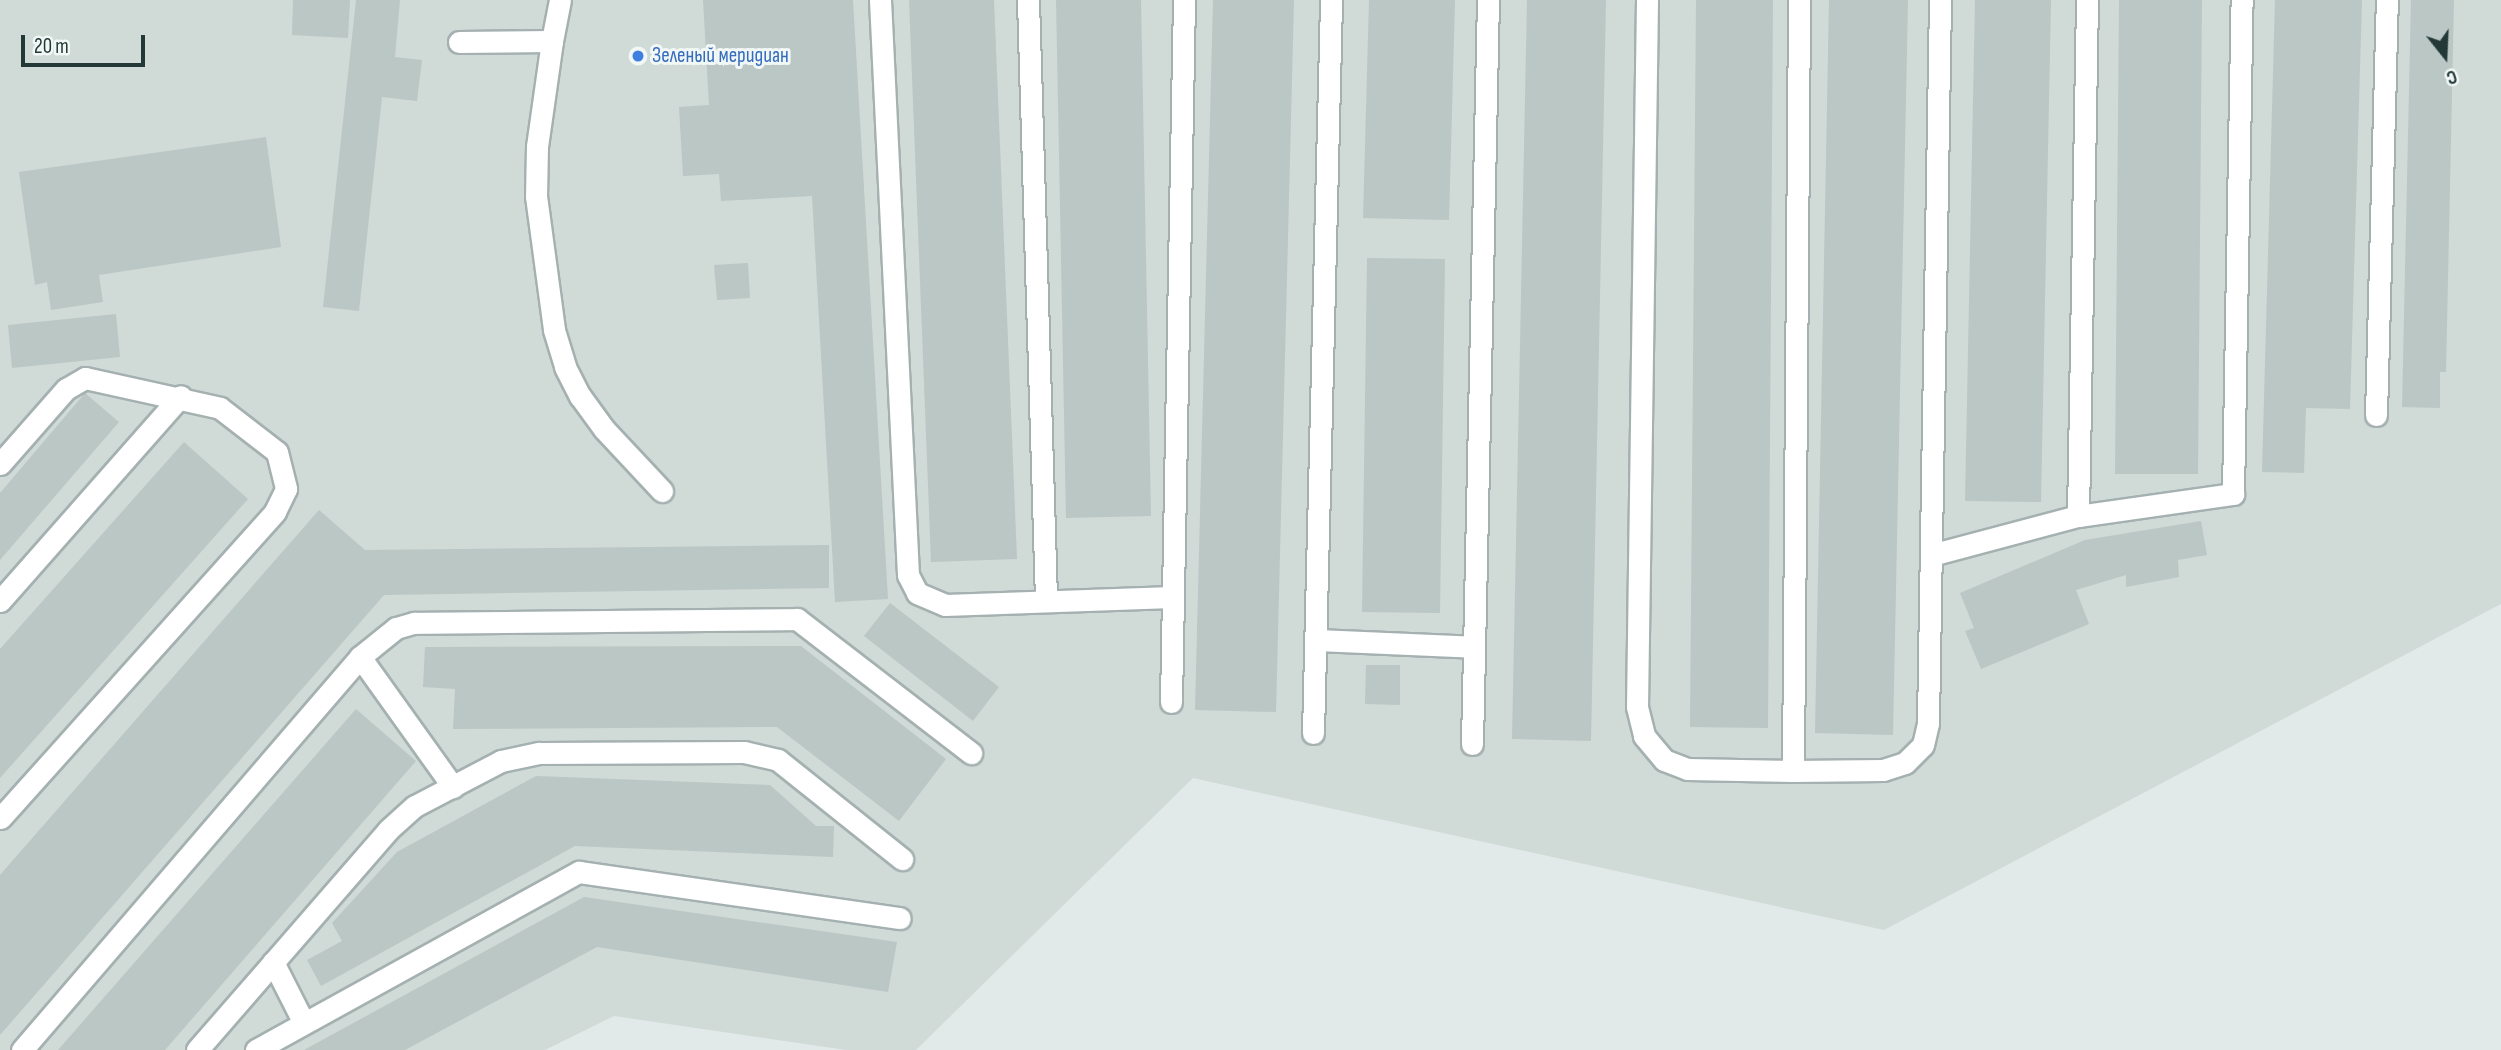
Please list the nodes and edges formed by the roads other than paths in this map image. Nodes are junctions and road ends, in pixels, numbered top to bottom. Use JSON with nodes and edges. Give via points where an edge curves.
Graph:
{"nodes":[{"id":1,"x":560,"y":0,"type":"edge"},
{"id":2,"x":880,"y":0,"type":"edge"},
{"id":3,"x":1028,"y":0,"type":"edge"},
{"id":4,"x":1184,"y":0,"type":"edge"},
{"id":5,"x":1331,"y":0,"type":"edge"},
{"id":6,"x":1488,"y":0,"type":"edge"},
{"id":7,"x":1647,"y":0,"type":"edge"},
{"id":8,"x":1799,"y":0,"type":"edge"},
{"id":9,"x":1940,"y":0,"type":"edge"},
{"id":10,"x":2087,"y":0,"type":"edge"},
{"id":11,"x":2242,"y":0,"type":"edge"},
{"id":12,"x":2387,"y":0,"type":"edge"},
{"id":13,"x":552,"y":41,"type":"junction"},
{"id":14,"x":460,"y":42,"type":"dead end"},
{"id":15,"x":181,"y":396,"type":"junction"},
{"id":16,"x":2376,"y":415,"type":"dead end"},
{"id":17,"x":0,"y":464,"type":"edge"},
{"id":18,"x":662,"y":491,"type":"dead end"},
{"id":19,"x":2078,"y":516,"type":"junction"},
{"id":20,"x":1931,"y":555,"type":"junction"},
{"id":21,"x":1172,"y":597,"type":"junction"},
{"id":22,"x":0,"y":601,"type":"edge"},
{"id":23,"x":1045,"y":601,"type":"junction"},
{"id":24,"x":1316,"y":640,"type":"junction"},
{"id":25,"x":1474,"y":647,"type":"junction"},
{"id":26,"x":360,"y":657,"type":"junction"},
{"id":27,"x":1171,"y":702,"type":"dead end"},
{"id":28,"x":1313,"y":733,"type":"dead end"},
{"id":29,"x":1472,"y":744,"type":"dead end"},
{"id":30,"x":971,"y":753,"type":"dead end"},
{"id":31,"x":1793,"y":771,"type":"junction"},
{"id":32,"x":453,"y":787,"type":"junction"},
{"id":33,"x":0,"y":818,"type":"edge"},
{"id":34,"x":902,"y":859,"type":"dead end"},
{"id":35,"x":900,"y":918,"type":"dead end"},
{"id":36,"x":273,"y":962,"type":"junction"},
{"id":37,"x":304,"y":1023,"type":"junction"},
{"id":38,"x":22,"y":1050,"type":"edge"},
{"id":39,"x":197,"y":1050,"type":"edge"},
{"id":40,"x":256,"y":1050,"type":"edge"}],
"edges":[{"from":1,"to":13,"type":"lane"},
{"from":2,"to":23,"type":"lane","via":[[908,575],[917,593],[945,605]]},
{"from":3,"to":23,"type":"lane"},
{"from":4,"to":21,"type":"lane"},
{"from":5,"to":24,"type":"lane"},
{"from":6,"to":25,"type":"lane"},
{"from":7,"to":31,"type":"lane","via":[[1637,707],[1644,736],[1664,760],[1687,768]]},
{"from":8,"to":31,"type":"lane"},
{"from":9,"to":20,"type":"lane"},
{"from":10,"to":19,"type":"lane"},
{"from":11,"to":19,"type":"lane","via":[[2233,494]]},
{"from":12,"to":16,"type":"lane"},
{"from":13,"to":14,"type":"lane"},
{"from":13,"to":18,"type":"lane","via":[[537,146],[536,196],[554,330],[565,368],[580,396]]},
{"from":15,"to":17,"type":"lane","via":[[86,378],[66,389]]},
{"from":15,"to":22,"type":"lane"},
{"from":15,"to":33,"type":"lane","via":[[220,408],[277,452],[286,489],[275,512]]},
{"from":19,"to":20,"type":"lane"},
{"from":20,"to":31,"type":"lane","via":[[1928,723],[1923,745],[1905,763],[1883,770]]},
{"from":21,"to":23,"type":"lane"},
{"from":21,"to":27,"type":"lane"},
{"from":24,"to":25,"type":"lane"},
{"from":24,"to":28,"type":"lane"},
{"from":25,"to":29,"type":"lane"},
{"from":26,"to":30,"type":"lane","via":[[378,639],[414,623],[782,616],[809,624]]},
{"from":26,"to":32,"type":"lane"},
{"from":26,"to":38,"type":"lane"},
{"from":32,"to":34,"type":"lane","via":[[501,761],[539,753],[744,752],[778,760],[808,780]]},
{"from":32,"to":36,"type":"lane","via":[[415,806],[388,830]]},
{"from":35,"to":37,"type":"lane","via":[[579,872]]},
{"from":36,"to":37,"type":"lane"},
{"from":36,"to":39,"type":"lane"},
{"from":37,"to":40,"type":"lane"}]}
